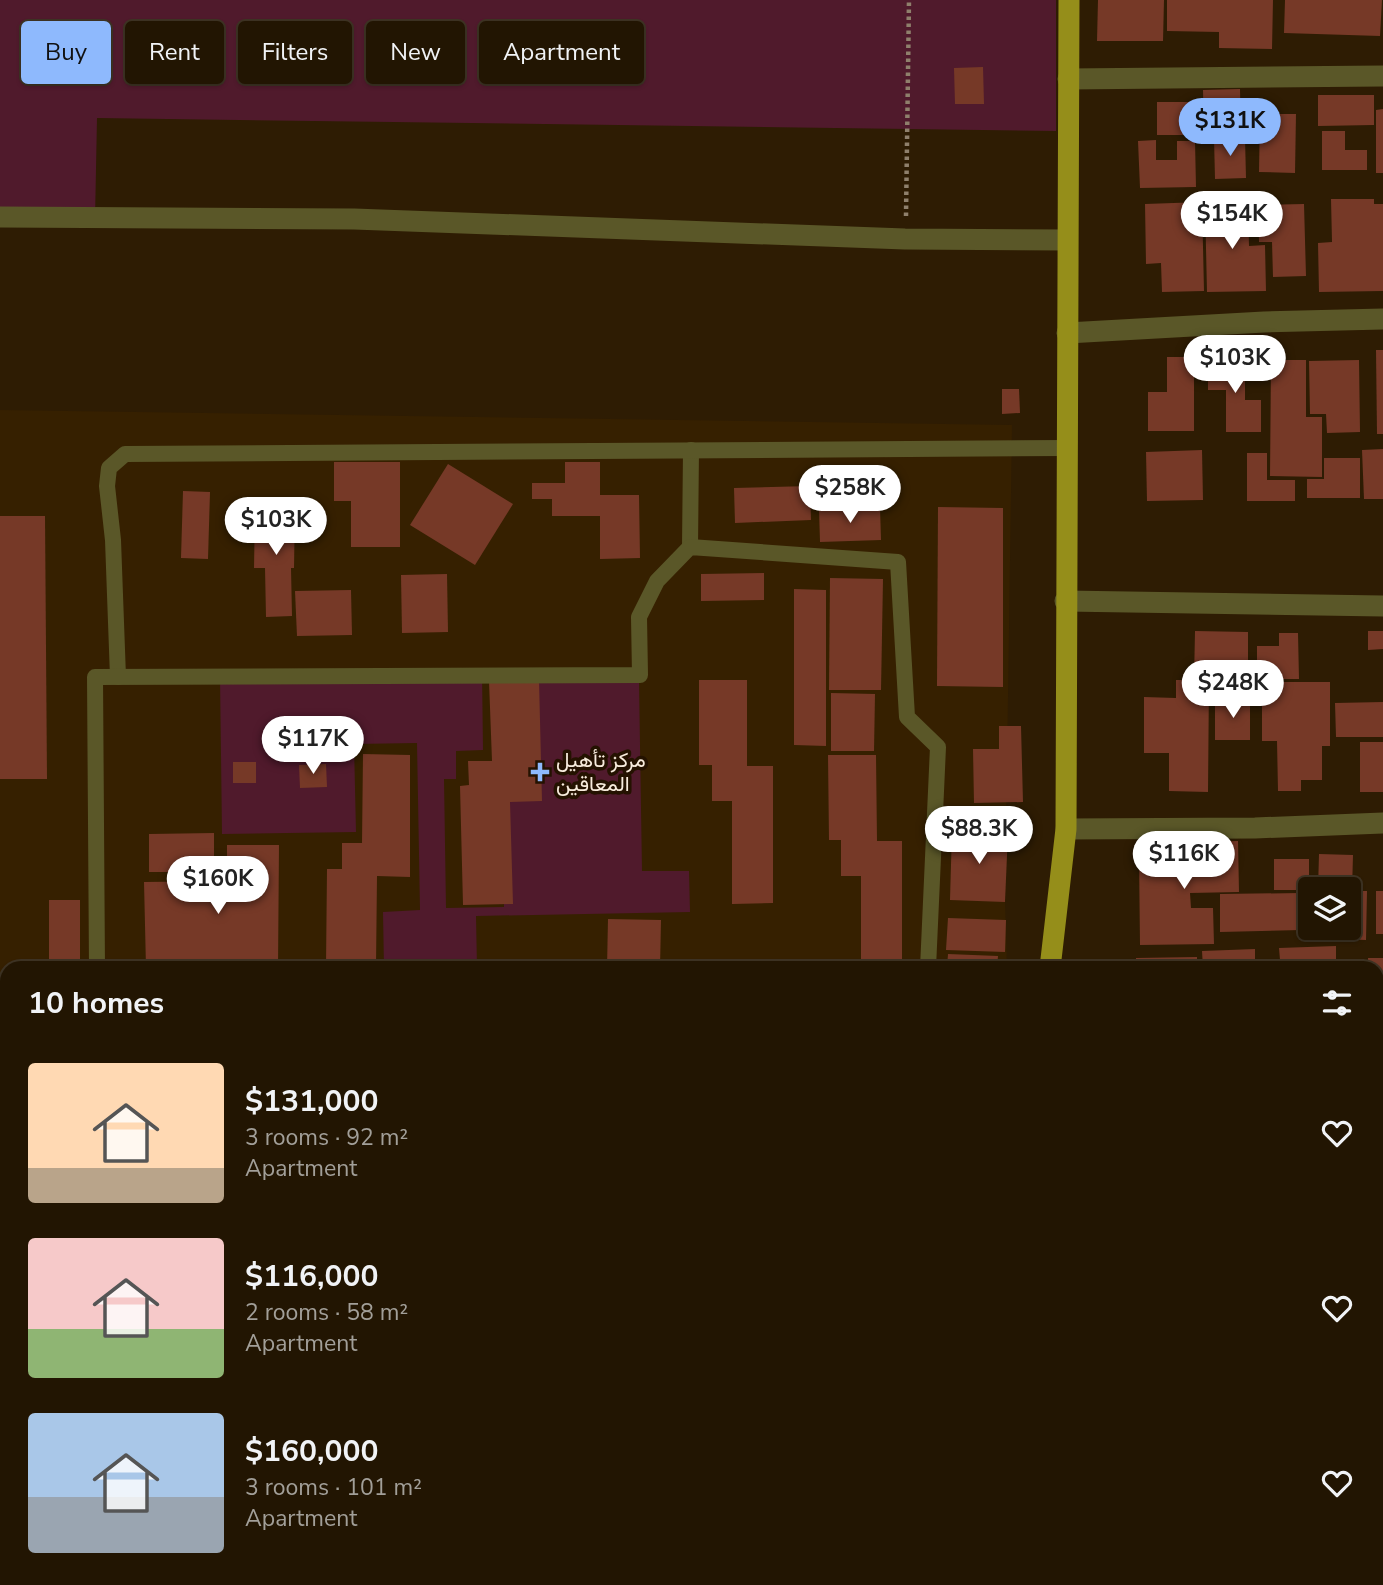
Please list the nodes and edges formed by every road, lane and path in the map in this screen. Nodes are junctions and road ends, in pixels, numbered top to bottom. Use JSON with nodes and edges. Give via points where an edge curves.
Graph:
{"nodes":[{"id":1,"x":909,"y":0,"type":"edge"},
{"id":2,"x":1069,"y":0,"type":"edge"},
{"id":3,"x":1383,"y":76,"type":"edge"},
{"id":4,"x":1068,"y":79,"type":"junction"},
{"id":5,"x":0,"y":217,"type":"edge"},
{"id":6,"x":905,"y":239,"type":"junction"},
{"id":7,"x":1067,"y":240,"type":"junction"},
{"id":8,"x":1383,"y":319,"type":"edge"},
{"id":9,"x":1067,"y":333,"type":"junction"},
{"id":10,"x":1066,"y":448,"type":"junction"},
{"id":11,"x":691,"y":450,"type":"junction"},
{"id":12,"x":690,"y":547,"type":"junction"},
{"id":13,"x":1065,"y":601,"type":"junction"},
{"id":14,"x":1383,"y":606,"type":"edge"},
{"id":15,"x":118,"y":677,"type":"junction"},
{"id":16,"x":1383,"y":823,"type":"edge"},
{"id":17,"x":1066,"y":829,"type":"junction"},
{"id":18,"x":97,"y":961,"type":"edge"},
{"id":19,"x":928,"y":961,"type":"edge"},
{"id":20,"x":1051,"y":961,"type":"edge"}],
"edges":[{"from":1,"to":6,"type":"path"},
{"from":2,"to":4,"type":"main road"},
{"from":3,"to":4,"type":"street"},
{"from":4,"to":7,"type":"main road"},
{"from":5,"to":6,"type":"street","via":[[354,219]]},
{"from":6,"to":7,"type":"street"},
{"from":7,"to":9,"type":"main road"},
{"from":8,"to":9,"type":"street"},
{"from":9,"to":10,"type":"main road"},
{"from":10,"to":11,"type":"lane"},
{"from":10,"to":13,"type":"main road"},
{"from":11,"to":12,"type":"lane"},
{"from":11,"to":15,"type":"lane","via":[[125,454],[109,468],[107,486]]},
{"from":12,"to":15,"type":"lane","via":[[657,581],[639,617],[640,675]]},
{"from":12,"to":19,"type":"lane","via":[[898,562],[907,717],[938,747]]},
{"from":13,"to":14,"type":"street"},
{"from":13,"to":17,"type":"main road"},
{"from":15,"to":18,"type":"lane","via":[[95,677]]},
{"from":16,"to":17,"type":"street"},
{"from":17,"to":20,"type":"main road"}]}
